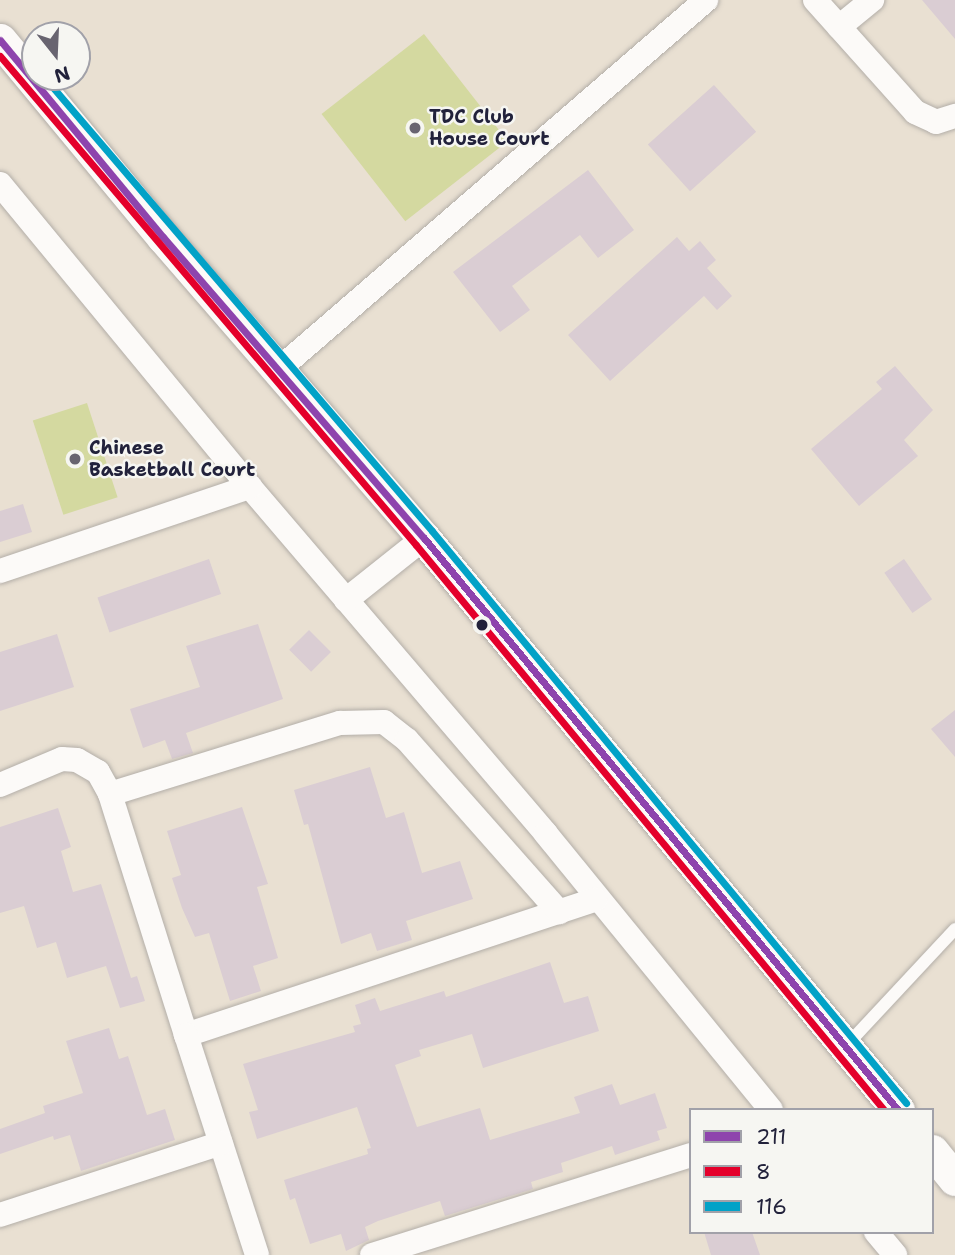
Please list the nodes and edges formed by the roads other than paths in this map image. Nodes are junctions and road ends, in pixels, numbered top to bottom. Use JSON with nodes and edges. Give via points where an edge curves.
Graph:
{"nodes":[{"id":1,"x":706,"y":0,"type":"edge"},
{"id":2,"x":815,"y":0,"type":"edge"},
{"id":3,"x":872,"y":0,"type":"edge"},
{"id":4,"x":839,"y":27,"type":"junction"},
{"id":5,"x":0,"y":40,"type":"edge"},
{"id":6,"x":955,"y":116,"type":"edge"},
{"id":7,"x":0,"y":184,"type":"edge"},
{"id":8,"x":278,"y":370,"type":"junction"},
{"id":9,"x":250,"y":487,"type":"junction"},
{"id":10,"x":424,"y":538,"type":"junction"},
{"id":11,"x":0,"y":571,"type":"edge"},
{"id":12,"x":346,"y":600,"type":"junction"},
{"id":13,"x":0,"y":785,"type":"edge"},
{"id":14,"x":110,"y":794,"type":"junction"},
{"id":15,"x":595,"y":900,"type":"junction"},
{"id":16,"x":559,"y":912,"type":"junction"},
{"id":17,"x":955,"y":929,"type":"edge"},
{"id":18,"x":186,"y":1035,"type":"junction"},
{"id":19,"x":845,"y":1046,"type":"junction"},
{"id":20,"x":769,"y":1108,"type":"edge"},
{"id":21,"x":896,"y":1108,"type":"edge"},
{"id":22,"x":221,"y":1143,"type":"junction"},
{"id":23,"x":934,"y":1153,"type":"edge"},
{"id":24,"x":689,"y":1155,"type":"edge"},
{"id":25,"x":955,"y":1179,"type":"edge"},
{"id":26,"x":0,"y":1215,"type":"edge"},
{"id":27,"x":878,"y":1234,"type":"edge"},
{"id":28,"x":257,"y":1255,"type":"edge"},
{"id":29,"x":372,"y":1255,"type":"edge"},
{"id":30,"x":895,"y":1255,"type":"edge"}],
"edges":[{"from":1,"to":8,"type":"street"},
{"from":2,"to":4,"type":"street"},
{"from":3,"to":4,"type":"street"},
{"from":4,"to":6,"type":"street","via":[[915,112],[936,122]]},
{"from":5,"to":8,"type":"main road"},
{"from":7,"to":9,"type":"street"},
{"from":8,"to":10,"type":"main road"},
{"from":9,"to":11,"type":"street"},
{"from":9,"to":12,"type":"street"},
{"from":10,"to":12,"type":"street"},
{"from":10,"to":19,"type":"main road"},
{"from":12,"to":15,"type":"street","via":[[546,834]]},
{"from":13,"to":14,"type":"street","via":[[62,759],[77,760],[98,772]]},
{"from":14,"to":16,"type":"street","via":[[340,723],[383,722],[407,740]]},
{"from":14,"to":18,"type":"street"},
{"from":15,"to":16,"type":"street"},
{"from":15,"to":20,"type":"street"},
{"from":16,"to":18,"type":"street"},
{"from":17,"to":19,"type":"lane"},
{"from":18,"to":22,"type":"street"},
{"from":19,"to":21,"type":"main road"},
{"from":22,"to":26,"type":"street"},
{"from":22,"to":28,"type":"street"},
{"from":23,"to":25,"type":"main road"},
{"from":24,"to":29,"type":"street"},
{"from":27,"to":30,"type":"street"}]}
